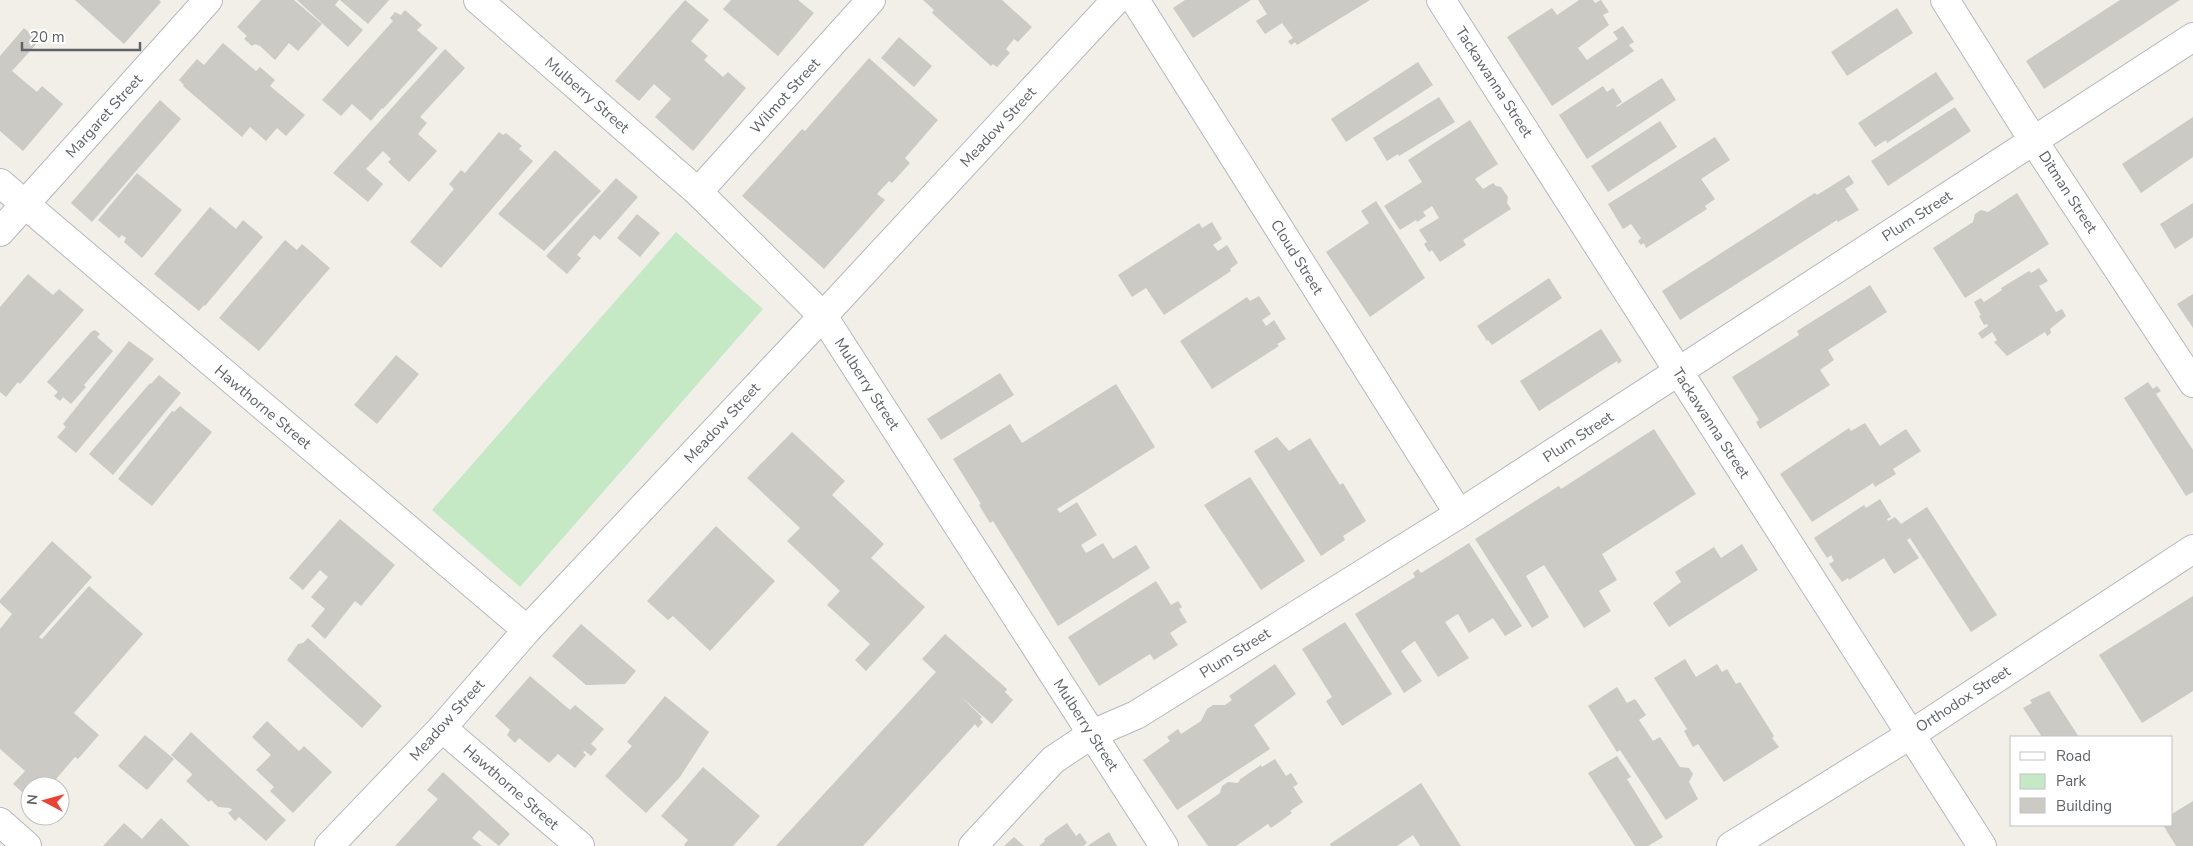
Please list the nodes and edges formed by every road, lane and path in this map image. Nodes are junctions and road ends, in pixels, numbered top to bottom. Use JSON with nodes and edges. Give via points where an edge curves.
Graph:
{"nodes":[{"id":1,"x":208,"y":0,"type":"edge"},
{"id":2,"x":478,"y":0,"type":"edge"},
{"id":3,"x":871,"y":0,"type":"edge"},
{"id":4,"x":1116,"y":0,"type":"edge"},
{"id":5,"x":1136,"y":0,"type":"edge"},
{"id":6,"x":1441,"y":0,"type":"edge"},
{"id":7,"x":1945,"y":0,"type":"edge"},
{"id":8,"x":2193,"y":37,"type":"edge"},
{"id":9,"x":2033,"y":140,"type":"junction"},
{"id":10,"x":0,"y":183,"type":"edge"},
{"id":11,"x":698,"y":192,"type":"junction"},
{"id":12,"x":25,"y":205,"type":"junction"},
{"id":13,"x":0,"y":232,"type":"edge"},
{"id":14,"x":823,"y":316,"type":"junction"},
{"id":15,"x":1678,"y":372,"type":"junction"},
{"id":16,"x":2193,"y":383,"type":"edge"},
{"id":17,"x":1459,"y":514,"type":"junction"},
{"id":18,"x":2193,"y":548,"type":"edge"},
{"id":19,"x":527,"y":630,"type":"junction"},
{"id":20,"x":442,"y":728,"type":"junction"},
{"id":21,"x":1092,"y":734,"type":"junction"},
{"id":22,"x":1910,"y":735,"type":"junction"},
{"id":23,"x":0,"y":822,"type":"edge"},
{"id":24,"x":27,"y":846,"type":"edge"},
{"id":25,"x":329,"y":846,"type":"edge"},
{"id":26,"x":580,"y":846,"type":"edge"},
{"id":27,"x":974,"y":846,"type":"edge"},
{"id":28,"x":1164,"y":846,"type":"edge"},
{"id":29,"x":1731,"y":846,"type":"edge"},
{"id":30,"x":1982,"y":846,"type":"edge"}],
"edges":[{"from":1,"to":12,"type":"street","name":"Margaret Street"},
{"from":2,"to":11,"type":"street","name":"Mulberry Street"},
{"from":3,"to":11,"type":"street","name":"Wilmot Street"},
{"from":4,"to":14,"type":"street","name":"Meadow Street"},
{"from":5,"to":17,"type":"street","name":"Cloud Street"},
{"from":6,"to":15,"type":"street","name":"Tackawanna Street"},
{"from":7,"to":9,"type":"street","name":"Ditman Street"},
{"from":8,"to":9,"type":"street","name":"Plum Street"},
{"from":9,"to":15,"type":"street","name":"Plum Street"},
{"from":9,"to":16,"type":"street","name":"Ditman Street"},
{"from":10,"to":12,"type":"street","name":"Hawthorne Street"},
{"from":11,"to":14,"type":"street","name":"Mulberry Street"},
{"from":12,"to":13,"type":"street","name":"Margaret Street"},
{"from":12,"to":19,"type":"street","name":"Hawthorne Street"},
{"from":14,"to":19,"type":"street","name":"Meadow Street"},
{"from":14,"to":21,"type":"street","name":"Mulberry Street"},
{"from":15,"to":17,"type":"street","name":"Plum Street"},
{"from":15,"to":22,"type":"street","name":"Tackawanna Street"},
{"from":17,"to":21,"type":"street","name":"Plum Street","via":[[1136,715]]},
{"from":18,"to":22,"type":"street","name":"Orthodox Street"},
{"from":19,"to":20,"type":"street","name":"Meadow Street"},
{"from":20,"to":25,"type":"street","name":"Meadow Street"},
{"from":20,"to":26,"type":"street","name":"Hawthorne Street"},
{"from":21,"to":27,"type":"street","name":"Plum Street","via":[[1053,760]]},
{"from":21,"to":28,"type":"street","name":"Mulberry Street"},
{"from":22,"to":29,"type":"street","name":"Orthodox Street"},
{"from":22,"to":30,"type":"street","name":"Tackawanna Street"},
{"from":23,"to":24,"type":"street"}]}
